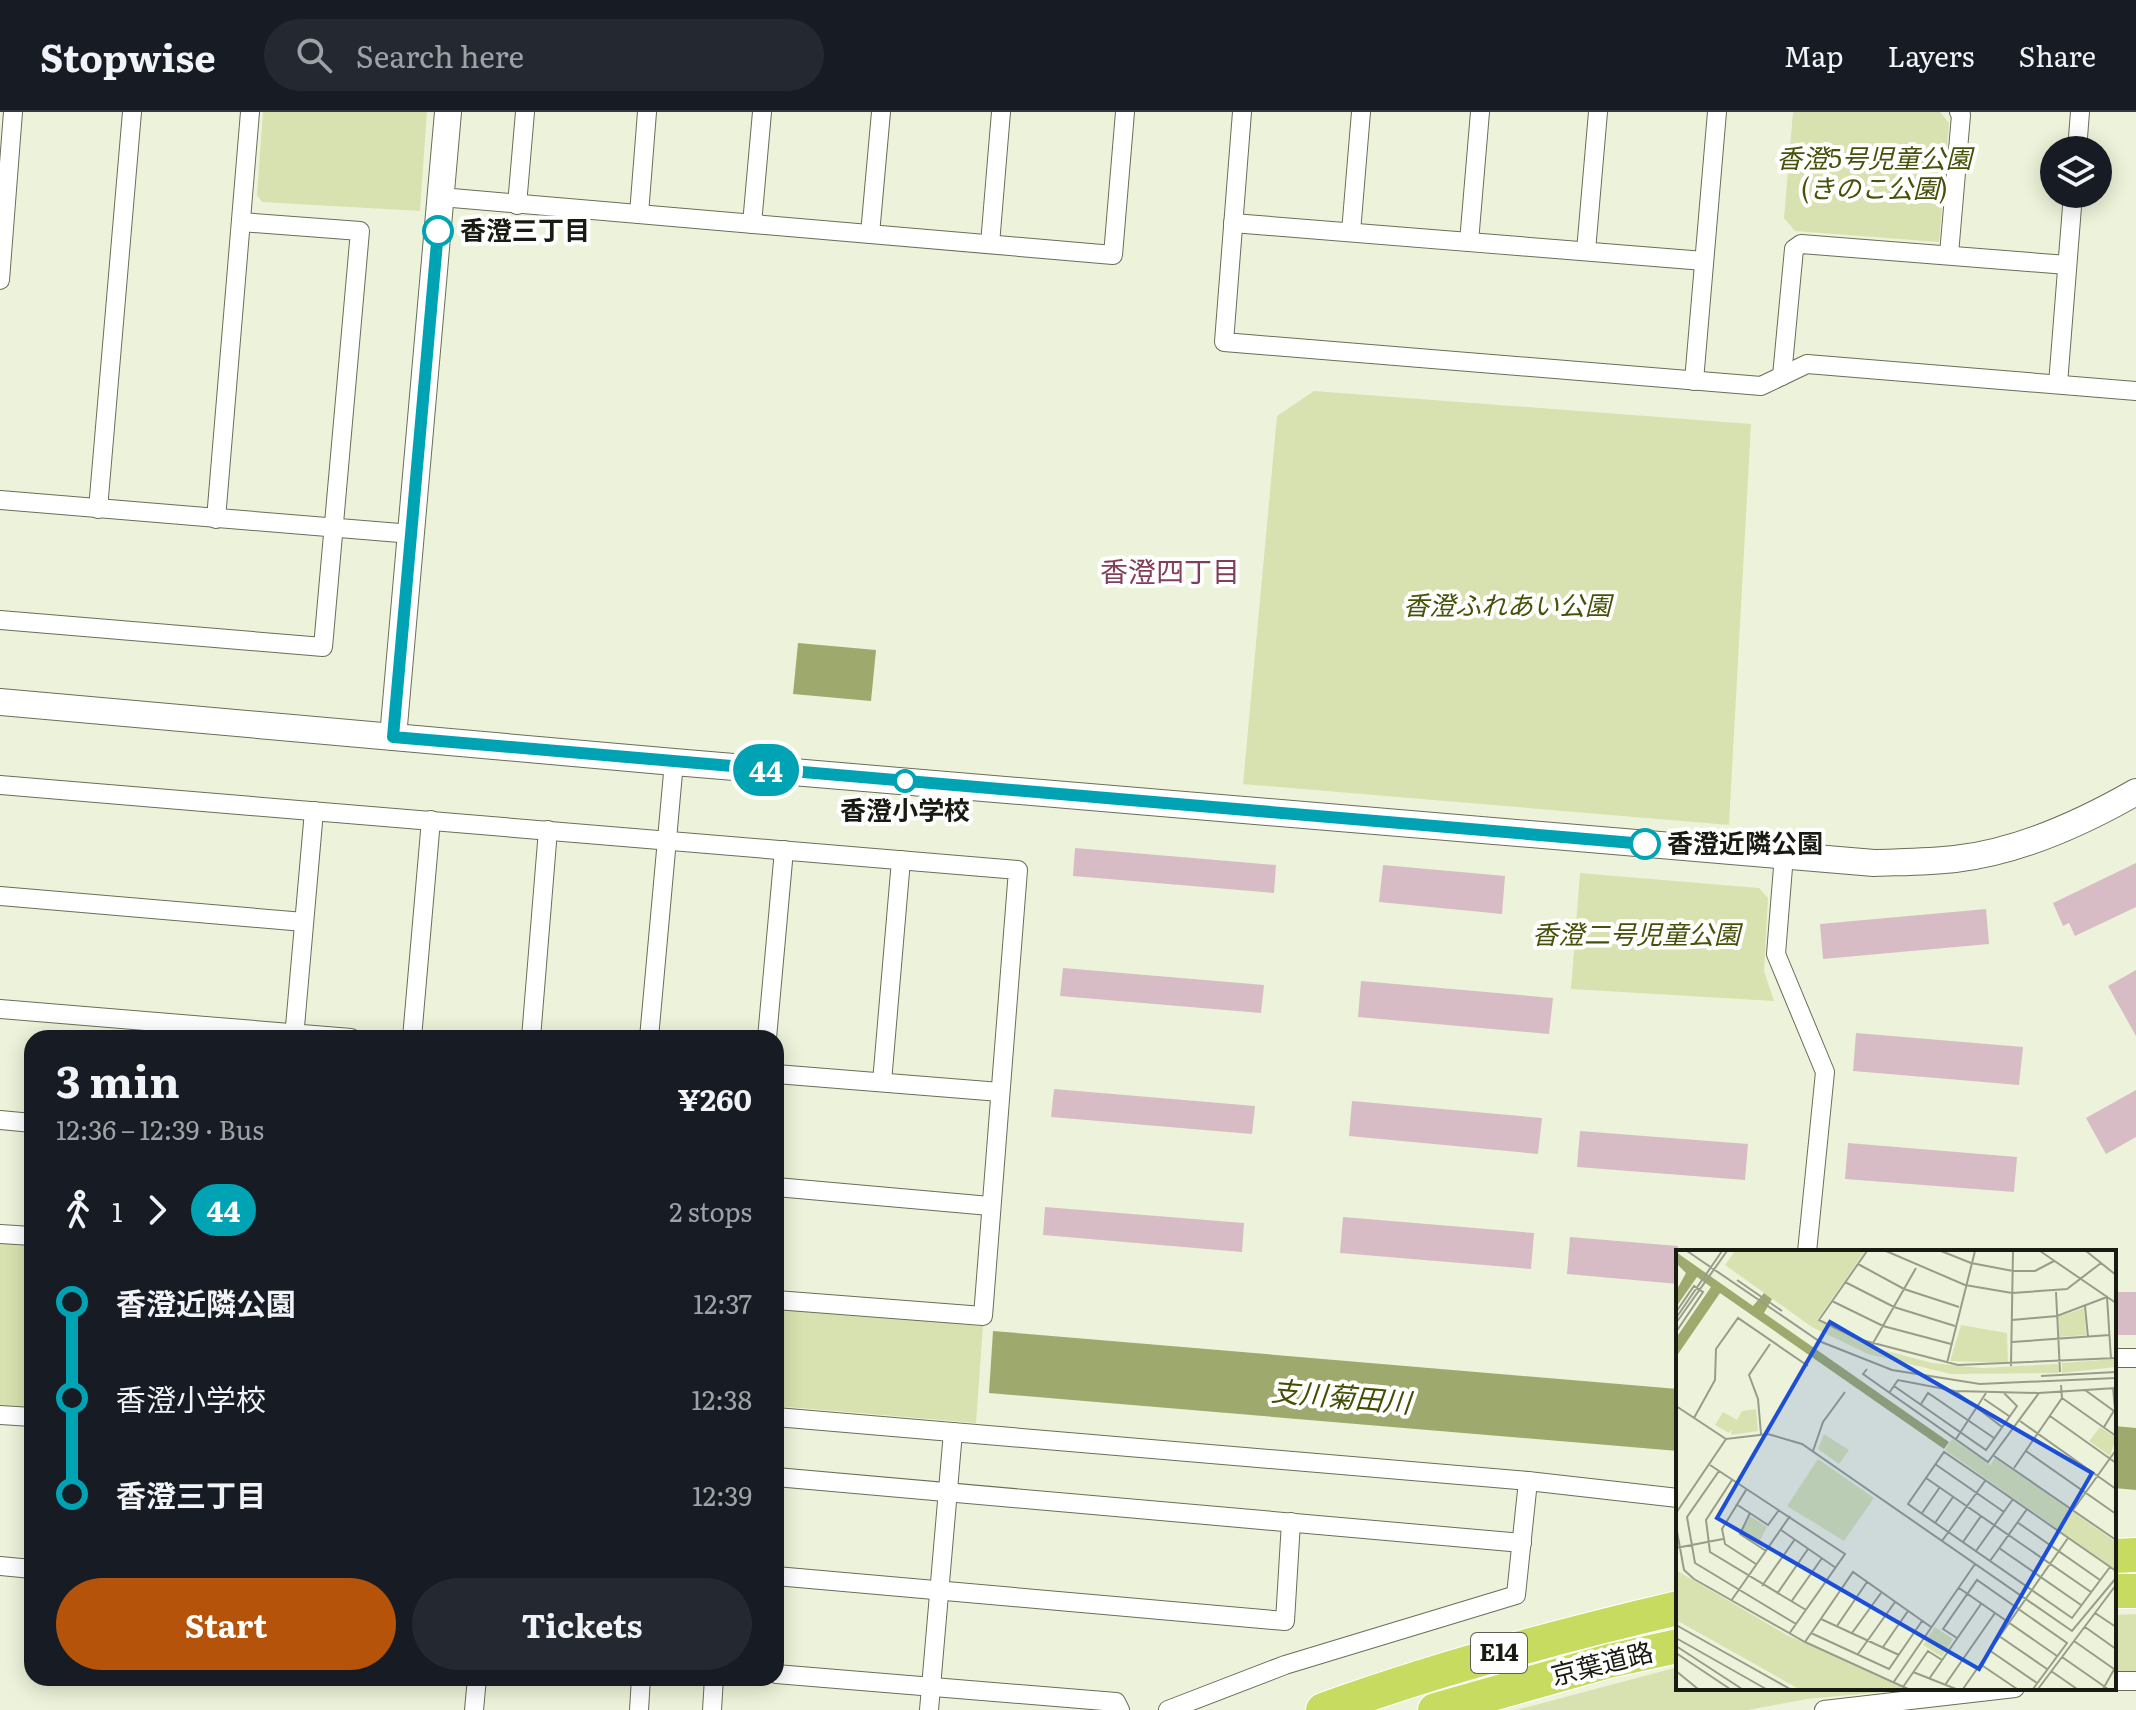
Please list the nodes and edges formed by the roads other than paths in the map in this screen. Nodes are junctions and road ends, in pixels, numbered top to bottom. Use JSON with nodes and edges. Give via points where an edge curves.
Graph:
{"nodes":[{"id":1,"x":13,"y":112,"type":"edge"},
{"id":2,"x":132,"y":112,"type":"edge"},
{"id":3,"x":250,"y":112,"type":"edge"},
{"id":4,"x":448,"y":112,"type":"edge"},
{"id":5,"x":525,"y":112,"type":"edge"},
{"id":6,"x":647,"y":112,"type":"edge"},
{"id":7,"x":762,"y":112,"type":"edge"},
{"id":8,"x":881,"y":112,"type":"edge"},
{"id":9,"x":1001,"y":112,"type":"edge"},
{"id":10,"x":1125,"y":112,"type":"edge"},
{"id":11,"x":1242,"y":112,"type":"edge"},
{"id":12,"x":1361,"y":112,"type":"edge"},
{"id":13,"x":1480,"y":112,"type":"edge"},
{"id":14,"x":1598,"y":112,"type":"edge"},
{"id":15,"x":1717,"y":112,"type":"edge"},
{"id":16,"x":1959,"y":112,"type":"edge"},
{"id":17,"x":2080,"y":112,"type":"edge"},
{"id":18,"x":2078,"y":136,"type":"edge"},
{"id":19,"x":5,"y":145,"type":"edge"},
{"id":20,"x":441,"y":197,"type":"junction"},
{"id":21,"x":517,"y":205,"type":"junction"},
{"id":22,"x":2072,"y":208,"type":"edge"},
{"id":23,"x":639,"y":214,"type":"junction"},
{"id":24,"x":241,"y":222,"type":"junction"},
{"id":25,"x":1233,"y":223,"type":"junction"},
{"id":26,"x":752,"y":224,"type":"junction"},
{"id":27,"x":1351,"y":232,"type":"junction"},
{"id":28,"x":870,"y":234,"type":"junction"},
{"id":29,"x":1469,"y":242,"type":"junction"},
{"id":30,"x":990,"y":244,"type":"junction"},
{"id":31,"x":1586,"y":251,"type":"junction"},
{"id":32,"x":1949,"y":254,"type":"junction"},
{"id":33,"x":1,"y":260,"type":"edge"},
{"id":34,"x":1704,"y":261,"type":"junction"},
{"id":35,"x":2067,"y":265,"type":"junction"},
{"id":36,"x":0,"y":280,"type":"edge"},
{"id":37,"x":1782,"y":376,"type":"junction"},
{"id":38,"x":1694,"y":381,"type":"junction"},
{"id":39,"x":2058,"y":384,"type":"junction"},
{"id":40,"x":2136,"y":391,"type":"edge"},
{"id":41,"x":0,"y":500,"type":"edge"},
{"id":42,"x":98,"y":509,"type":"junction"},
{"id":43,"x":216,"y":519,"type":"junction"},
{"id":44,"x":333,"y":529,"type":"junction"},
{"id":45,"x":412,"y":534,"type":"junction"},
{"id":46,"x":0,"y":620,"type":"edge"},
{"id":47,"x":0,"y":702,"type":"edge"},
{"id":48,"x":393,"y":737,"type":"junction"},
{"id":49,"x":674,"y":762,"type":"junction"},
{"id":50,"x":0,"y":785,"type":"edge"},
{"id":51,"x":2136,"y":792,"type":"edge"},
{"id":52,"x":314,"y":811,"type":"junction"},
{"id":53,"x":431,"y":820,"type":"junction"},
{"id":54,"x":548,"y":830,"type":"junction"},
{"id":55,"x":666,"y":840,"type":"junction"},
{"id":56,"x":784,"y":850,"type":"junction"},
{"id":57,"x":1784,"y":855,"type":"junction"},
{"id":58,"x":901,"y":860,"type":"junction"},
{"id":59,"x":0,"y":896,"type":"edge"},
{"id":60,"x":304,"y":922,"type":"junction"},
{"id":61,"x":0,"y":1009,"type":"edge"},
{"id":62,"x":229,"y":1030,"type":"edge"},
{"id":63,"x":295,"y":1030,"type":"edge"},
{"id":64,"x":413,"y":1030,"type":"edge"},
{"id":65,"x":532,"y":1030,"type":"edge"},
{"id":66,"x":650,"y":1030,"type":"edge"},
{"id":67,"x":768,"y":1030,"type":"edge"},
{"id":68,"x":784,"y":1075,"type":"edge"},
{"id":69,"x":882,"y":1082,"type":"junction"},
{"id":70,"x":1000,"y":1092,"type":"junction"},
{"id":71,"x":0,"y":1120,"type":"edge"},
{"id":72,"x":24,"y":1122,"type":"edge"},
{"id":73,"x":784,"y":1188,"type":"edge"},
{"id":74,"x":990,"y":1206,"type":"junction"},
{"id":75,"x":0,"y":1234,"type":"edge"},
{"id":76,"x":24,"y":1236,"type":"edge"},
{"id":77,"x":1807,"y":1250,"type":"edge"},
{"id":78,"x":784,"y":1301,"type":"edge"},
{"id":79,"x":0,"y":1415,"type":"edge"},
{"id":80,"x":24,"y":1416,"type":"edge"},
{"id":81,"x":784,"y":1418,"type":"edge"},
{"id":82,"x":953,"y":1432,"type":"junction"},
{"id":83,"x":784,"y":1478,"type":"edge"},
{"id":84,"x":1528,"y":1481,"type":"junction"},
{"id":85,"x":948,"y":1493,"type":"junction"},
{"id":86,"x":1676,"y":1498,"type":"edge"},
{"id":87,"x":1291,"y":1522,"type":"junction"},
{"id":88,"x":1522,"y":1543,"type":"junction"},
{"id":89,"x":2136,"y":1555,"type":"edge"},
{"id":90,"x":2116,"y":1556,"type":"edge"},
{"id":91,"x":0,"y":1566,"type":"edge"},
{"id":92,"x":24,"y":1568,"type":"edge"},
{"id":93,"x":784,"y":1577,"type":"edge"},
{"id":94,"x":941,"y":1590,"type":"junction"},
{"id":95,"x":1676,"y":1608,"type":"edge"},
{"id":96,"x":1676,"y":1646,"type":"edge"},
{"id":97,"x":784,"y":1675,"type":"edge"},
{"id":98,"x":476,"y":1686,"type":"edge"},
{"id":99,"x":640,"y":1686,"type":"edge"},
{"id":100,"x":714,"y":1686,"type":"edge"},
{"id":101,"x":931,"y":1686,"type":"junction"},
{"id":102,"x":1998,"y":1690,"type":"edge"},
{"id":103,"x":474,"y":1710,"type":"edge"},
{"id":104,"x":639,"y":1710,"type":"edge"},
{"id":105,"x":712,"y":1710,"type":"edge"},
{"id":106,"x":929,"y":1710,"type":"edge"},
{"id":107,"x":1120,"y":1710,"type":"edge"},
{"id":108,"x":1168,"y":1710,"type":"edge"},
{"id":109,"x":1323,"y":1710,"type":"edge"},
{"id":110,"x":1435,"y":1710,"type":"edge"},
{"id":111,"x":1824,"y":1710,"type":"edge"}],
"edges":[{"from":1,"to":19,"type":"street"},
{"from":2,"to":42,"type":"street"},
{"from":3,"to":24,"type":"street"},
{"from":4,"to":20,"type":"street"},
{"from":5,"to":21,"type":"street"},
{"from":6,"to":23,"type":"street"},
{"from":7,"to":26,"type":"street"},
{"from":8,"to":28,"type":"street"},
{"from":9,"to":30,"type":"street"},
{"from":10,"to":30,"type":"street","via":[[1113,255]]},
{"from":11,"to":25,"type":"street"},
{"from":12,"to":27,"type":"street"},
{"from":13,"to":29,"type":"street"},
{"from":14,"to":31,"type":"street"},
{"from":15,"to":34,"type":"street"},
{"from":16,"to":32,"type":"street"},
{"from":17,"to":18,"type":"street"},
{"from":19,"to":33,"type":"street"},
{"from":20,"to":21,"type":"street"},
{"from":20,"to":45,"type":"street"},
{"from":21,"to":23,"type":"street"},
{"from":22,"to":35,"type":"street"},
{"from":23,"to":26,"type":"street"},
{"from":24,"to":43,"type":"street"},
{"from":24,"to":44,"type":"street","via":[[360,231]]},
{"from":25,"to":27,"type":"street"},
{"from":25,"to":38,"type":"street","via":[[1224,342]]},
{"from":26,"to":28,"type":"street"},
{"from":27,"to":29,"type":"street"},
{"from":28,"to":30,"type":"street"},
{"from":29,"to":31,"type":"street"},
{"from":31,"to":34,"type":"street"},
{"from":32,"to":35,"type":"street"},
{"from":32,"to":37,"type":"street","via":[[1801,244],[1794,249]]},
{"from":33,"to":36,"type":"street"},
{"from":34,"to":38,"type":"street"},
{"from":35,"to":39,"type":"street"},
{"from":37,"to":38,"type":"street","via":[[1761,386]]},
{"from":37,"to":39,"type":"street","via":[[1807,364]]},
{"from":39,"to":40,"type":"street"},
{"from":41,"to":42,"type":"street"},
{"from":42,"to":43,"type":"street"},
{"from":43,"to":44,"type":"street"},
{"from":44,"to":45,"type":"street"},
{"from":44,"to":46,"type":"street","via":[[323,647]]},
{"from":45,"to":48,"type":"street"},
{"from":47,"to":48,"type":"street"},
{"from":48,"to":49,"type":"street"},
{"from":49,"to":55,"type":"street"},
{"from":49,"to":57,"type":"street"},
{"from":50,"to":52,"type":"street"},
{"from":51,"to":57,"type":"street","via":[[2065,827],[1957,859],[1874,863]]},
{"from":52,"to":53,"type":"street"},
{"from":52,"to":60,"type":"street"},
{"from":53,"to":54,"type":"street"},
{"from":53,"to":64,"type":"street"},
{"from":54,"to":55,"type":"street"},
{"from":54,"to":65,"type":"street"},
{"from":55,"to":56,"type":"street"},
{"from":55,"to":66,"type":"street"},
{"from":56,"to":58,"type":"street"},
{"from":56,"to":67,"type":"street"},
{"from":57,"to":77,"type":"street","via":[[1776,954],[1825,1072]]},
{"from":58,"to":69,"type":"street"},
{"from":58,"to":70,"type":"street","via":[[1018,870]]},
{"from":59,"to":60,"type":"street"},
{"from":60,"to":63,"type":"street"},
{"from":61,"to":62,"type":"street"},
{"from":68,"to":69,"type":"street"},
{"from":69,"to":70,"type":"street"},
{"from":70,"to":74,"type":"street"},
{"from":71,"to":72,"type":"street"},
{"from":73,"to":74,"type":"street"},
{"from":74,"to":78,"type":"street","via":[[983,1316]]},
{"from":75,"to":76,"type":"street"},
{"from":79,"to":80,"type":"street"},
{"from":81,"to":82,"type":"street"},
{"from":82,"to":84,"type":"street"},
{"from":82,"to":85,"type":"street"},
{"from":83,"to":85,"type":"street"},
{"from":84,"to":86,"type":"street"},
{"from":84,"to":88,"type":"street"},
{"from":85,"to":87,"type":"street"},
{"from":85,"to":94,"type":"street"},
{"from":87,"to":88,"type":"street"},
{"from":87,"to":94,"type":"street","via":[[1285,1621]]},
{"from":88,"to":108,"type":"street","via":[[1516,1595],[1285,1665]]},
{"from":89,"to":90,"type":"highway"},
{"from":91,"to":92,"type":"street"},
{"from":93,"to":94,"type":"street"},
{"from":94,"to":101,"type":"street"},
{"from":95,"to":109,"type":"highway","name":"京葉道路","number":"E14","via":[[1505,1651]]},
{"from":96,"to":110,"type":"highway","name":"京葉道路","number":"E14"},
{"from":97,"to":101,"type":"street"},
{"from":98,"to":103,"type":"street"},
{"from":99,"to":104,"type":"street"},
{"from":100,"to":105,"type":"street"},
{"from":101,"to":106,"type":"street"},
{"from":101,"to":107,"type":"street","via":[[1116,1702]]},
{"from":102,"to":111,"type":"street"}]}
